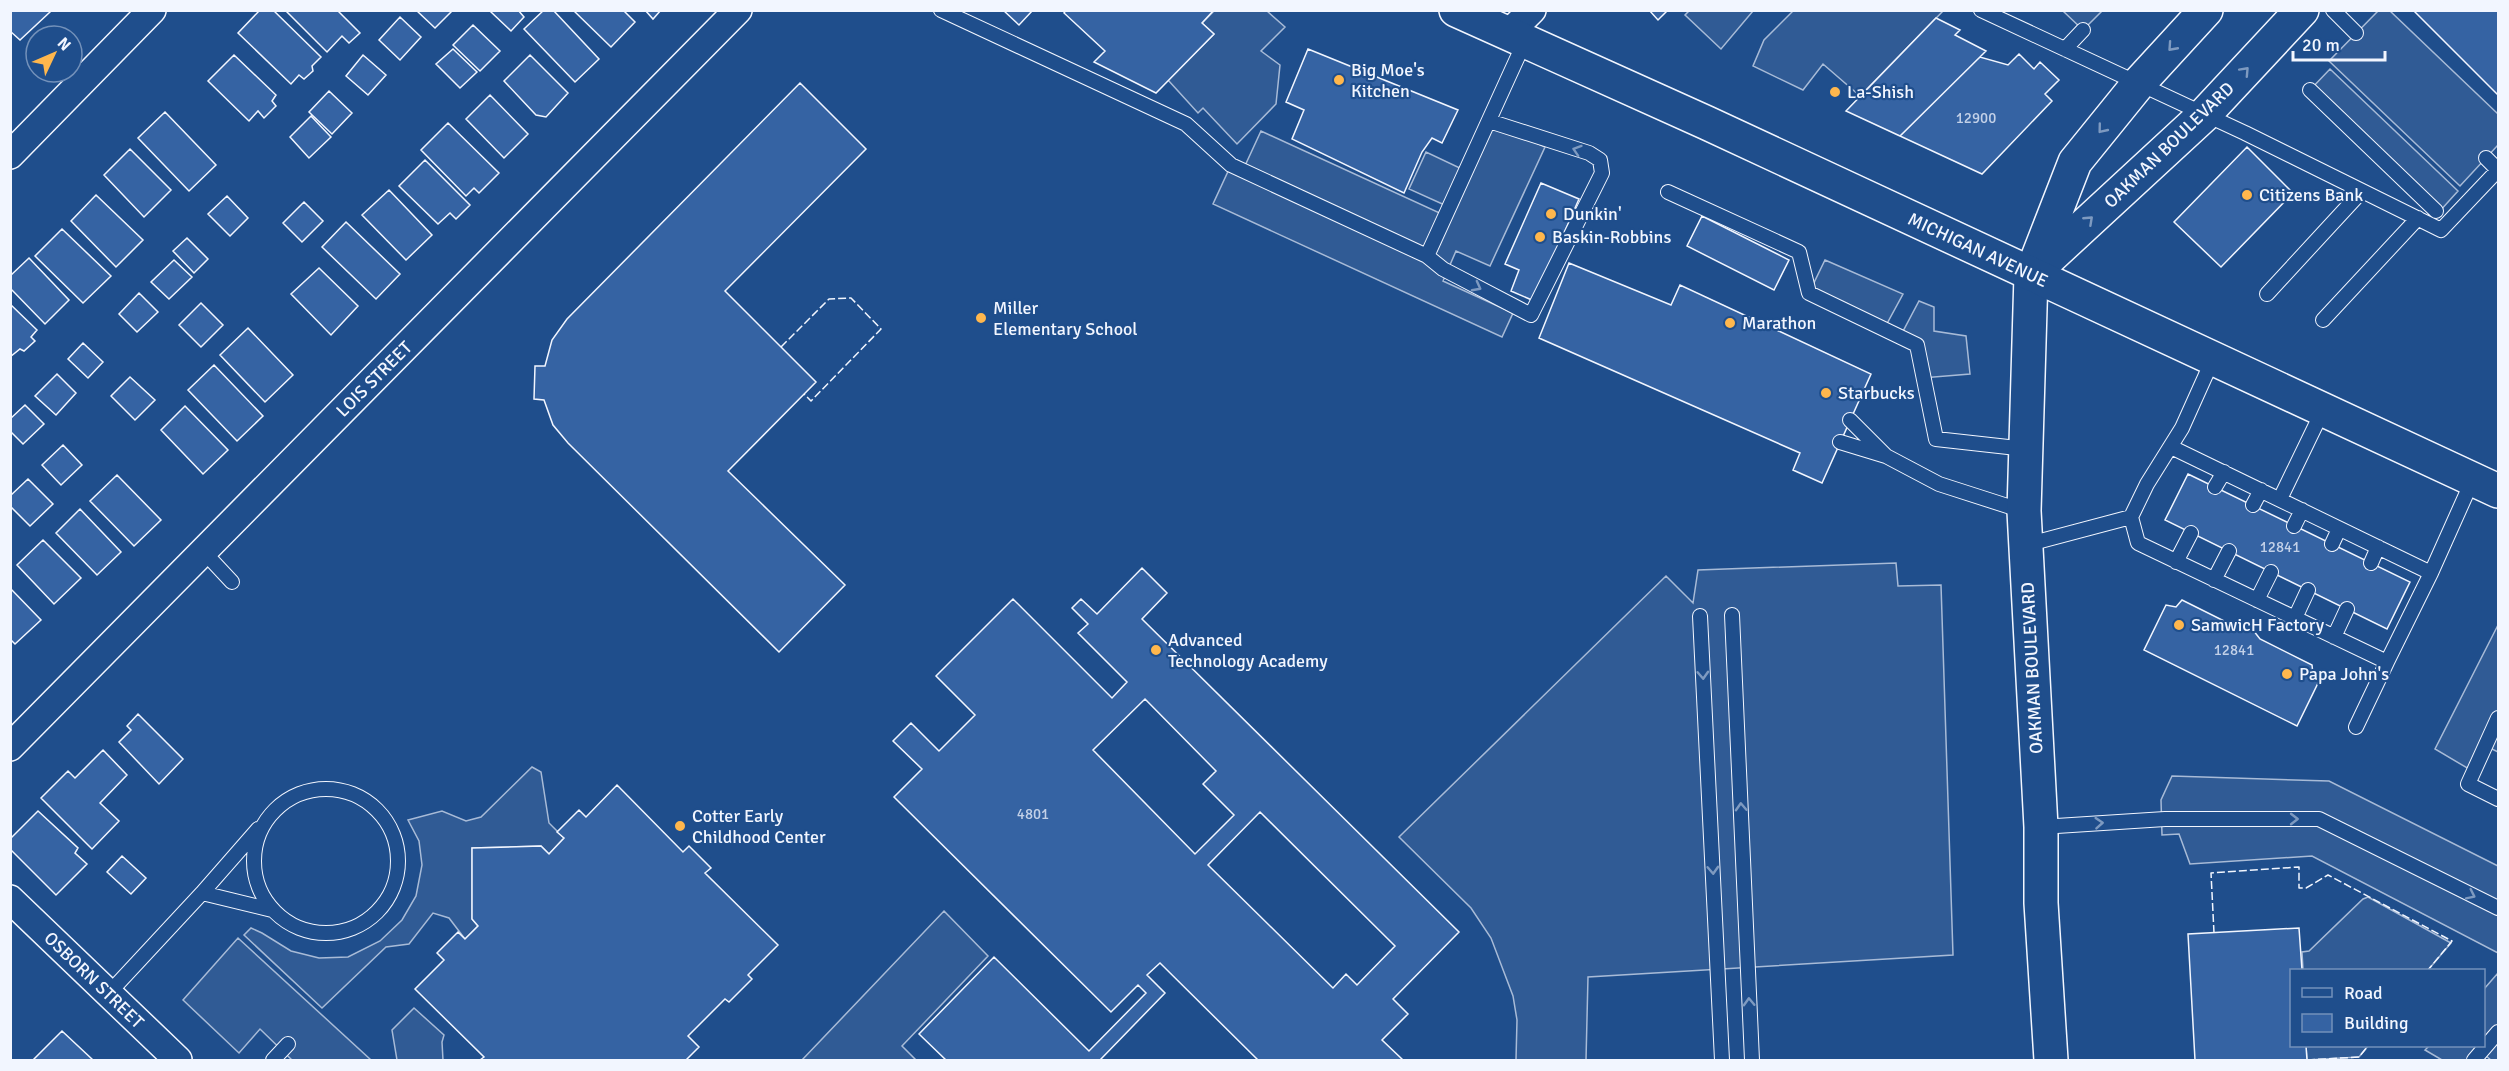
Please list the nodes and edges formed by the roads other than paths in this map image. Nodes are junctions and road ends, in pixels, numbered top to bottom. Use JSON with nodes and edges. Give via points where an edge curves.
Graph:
{"nodes":[{"id":1,"x":152,"y":10,"type":"edge"},
{"id":2,"x":738,"y":10,"type":"edge"},
{"id":3,"x":941,"y":10,"type":"edge"},
{"id":4,"x":1456,"y":10,"type":"edge"},
{"id":5,"x":1981,"y":10,"type":"edge"},
{"id":6,"x":2206,"y":10,"type":"edge"},
{"id":7,"x":2302,"y":10,"type":"edge"},
{"id":8,"x":2333,"y":10,"type":"edge"},
{"id":9,"x":1522,"y":29,"type":"edge"},
{"id":10,"x":2083,"y":30,"type":"dead end"},
{"id":11,"x":2356,"y":33,"type":"dead end"},
{"id":12,"x":2065,"y":49,"type":"junction"},
{"id":13,"x":2139,"y":83,"type":"junction"},
{"id":14,"x":2310,"y":90,"type":"dead end"},
{"id":15,"x":2204,"y":115,"type":"junction"},
{"id":16,"x":1489,"y":121,"type":"junction"},
{"id":17,"x":10,"y":155,"type":"edge"},
{"id":18,"x":2486,"y":158,"type":"dead end"},
{"id":19,"x":2498,"y":170,"type":"edge"},
{"id":20,"x":2362,"y":191,"type":"junction"},
{"id":21,"x":1668,"y":192,"type":"dead end"},
{"id":22,"x":2436,"y":211,"type":"dead end"},
{"id":23,"x":2418,"y":218,"type":"junction"},
{"id":24,"x":1427,"y":256,"type":"junction"},
{"id":25,"x":2031,"y":275,"type":"junction"},
{"id":26,"x":2267,"y":294,"type":"dead end"},
{"id":27,"x":2323,"y":320,"type":"dead end"},
{"id":28,"x":2213,"y":359,"type":"junction"},
{"id":29,"x":2323,"y":410,"type":"junction"},
{"id":30,"x":1850,"y":420,"type":"dead end"},
{"id":31,"x":1840,"y":442,"type":"dead end"},
{"id":32,"x":2171,"y":447,"type":"junction"},
{"id":33,"x":2026,"y":449,"type":"junction"},
{"id":34,"x":1886,"y":456,"type":"junction"},
{"id":35,"x":2224,"y":472,"type":"junction"},
{"id":36,"x":2486,"y":485,"type":"edge"},
{"id":37,"x":2215,"y":488,"type":"dead end"},
{"id":38,"x":2261,"y":490,"type":"junction"},
{"id":39,"x":2280,"y":499,"type":"junction"},
{"id":40,"x":2253,"y":505,"type":"dead end"},
{"id":41,"x":2302,"y":510,"type":"junction"},
{"id":42,"x":2024,"y":511,"type":"junction"},
{"id":43,"x":2131,"y":517,"type":"junction"},
{"id":44,"x":2294,"y":525,"type":"dead end"},
{"id":45,"x":2339,"y":529,"type":"junction"},
{"id":46,"x":2191,"y":533,"type":"dead end"},
{"id":47,"x":2332,"y":544,"type":"dead end"},
{"id":48,"x":2025,"y":545,"type":"junction"},
{"id":49,"x":2378,"y":547,"type":"junction"},
{"id":50,"x":2229,"y":551,"type":"dead end"},
{"id":51,"x":204,"y":552,"type":"junction"},
{"id":52,"x":2176,"y":562,"type":"junction"},
{"id":53,"x":2371,"y":563,"type":"dead end"},
{"id":54,"x":2271,"y":572,"type":"dead end"},
{"id":55,"x":2431,"y":573,"type":"junction"},
{"id":56,"x":2214,"y":580,"type":"junction"},
{"id":57,"x":232,"y":582,"type":"dead end"},
{"id":58,"x":2308,"y":590,"type":"dead end"},
{"id":59,"x":2257,"y":600,"type":"junction"},
{"id":60,"x":2347,"y":609,"type":"dead end"},
{"id":61,"x":1732,"y":615,"type":"dead end"},
{"id":62,"x":1700,"y":616,"type":"dead end"},
{"id":63,"x":2295,"y":618,"type":"junction"},
{"id":64,"x":2334,"y":637,"type":"junction"},
{"id":65,"x":2387,"y":662,"type":"junction"},
{"id":66,"x":2499,"y":718,"type":"edge"},
{"id":67,"x":2356,"y":727,"type":"dead end"},
{"id":68,"x":10,"y":747,"type":"edge"},
{"id":69,"x":2499,"y":800,"type":"edge"},
{"id":70,"x":271,"y":813,"type":"junction"},
{"id":71,"x":2041,"y":827,"type":"junction"},
{"id":72,"x":202,"y":893,"type":"junction"},
{"id":73,"x":10,"y":899,"type":"edge"},
{"id":74,"x":2499,"y":908,"type":"edge"},
{"id":75,"x":272,"y":910,"type":"junction"},
{"id":76,"x":109,"y":993,"type":"junction"},
{"id":77,"x":2499,"y":1032,"type":"edge"},
{"id":78,"x":288,"y":1044,"type":"dead end"},
{"id":79,"x":178,"y":1060,"type":"edge"},
{"id":80,"x":273,"y":1060,"type":"edge"},
{"id":81,"x":1722,"y":1060,"type":"edge"},
{"id":82,"x":1752,"y":1060,"type":"edge"},
{"id":83,"x":2051,"y":1060,"type":"edge"},
{"id":84,"x":2474,"y":1060,"type":"edge"}],
"edges":[{"from":1,"to":17,"type":"street"},
{"from":2,"to":51,"type":"street","name":"LOIS STREET"},
{"from":3,"to":24,"type":"lane","via":[[1186,124],[1231,165]]},
{"from":4,"to":9,"type":"main road","name":"MICHIGAN AVENUE"},
{"from":5,"to":12,"type":"lane"},
{"from":6,"to":13,"type":"main road","name":"OAKMAN BOULEVARD","one_way":true},
{"from":15,"to":7,"type":"main road","name":"OAKMAN BOULEVARD","one_way":true},
{"from":8,"to":11,"type":"lane"},
{"from":9,"to":16,"type":"lane"},
{"from":9,"to":25,"type":"main road","name":"MICHIGAN AVENUE","via":[[1701,120]]},
{"from":10,"to":12,"type":"lane"},
{"from":12,"to":13,"type":"lane"},
{"from":13,"to":15,"type":"lane"},
{"from":13,"to":25,"type":"main road","name":"OAKMAN BOULEVARD","one_way":true,"via":[[2075,162]]},
{"from":14,"to":22,"type":"lane"},
{"from":15,"to":20,"type":"lane"},
{"from":25,"to":15,"type":"main road","name":"OAKMAN BOULEVARD","one_way":true},
{"from":16,"to":24,"type":"lane"},
{"from":24,"to":16,"type":"lane","one_way":true,"via":[[1443,269],[1531,315],[1602,173],[1600,160],[1589,153]]},
{"from":18,"to":19,"type":"lane"},
{"from":19,"to":23,"type":"lane","via":[[2441,230]]},
{"from":20,"to":23,"type":"lane"},
{"from":20,"to":26,"type":"lane"},
{"from":21,"to":33,"type":"lane","via":[[1798,252],[1809,293],[1917,345],[1936,439]]},
{"from":23,"to":27,"type":"lane"},
{"from":25,"to":28,"type":"main road","name":"MICHIGAN AVENUE"},
{"from":25,"to":33,"type":"main road","name":"OAKMAN BOULEVARD"},
{"from":28,"to":29,"type":"main road","name":"MICHIGAN AVENUE"},
{"from":28,"to":32,"type":"lane"},
{"from":29,"to":36,"type":"main road","name":"MICHIGAN AVENUE"},
{"from":29,"to":39,"type":"lane"},
{"from":30,"to":34,"type":"lane"},
{"from":31,"to":34,"type":"lane"},
{"from":32,"to":35,"type":"lane"},
{"from":32,"to":43,"type":"lane"},
{"from":33,"to":42,"type":"main road","name":"OAKMAN BOULEVARD"},
{"from":34,"to":42,"type":"lane","via":[[1939,484]]},
{"from":35,"to":37,"type":"lane"},
{"from":35,"to":38,"type":"lane"},
{"from":36,"to":55,"type":"lane"},
{"from":38,"to":39,"type":"lane"},
{"from":38,"to":40,"type":"lane"},
{"from":39,"to":41,"type":"lane"},
{"from":41,"to":44,"type":"lane"},
{"from":41,"to":45,"type":"lane"},
{"from":42,"to":48,"type":"main road","name":"OAKMAN BOULEVARD"},
{"from":43,"to":48,"type":"lane"},
{"from":43,"to":52,"type":"lane","via":[[2138,543]]},
{"from":45,"to":47,"type":"lane"},
{"from":45,"to":49,"type":"lane"},
{"from":46,"to":52,"type":"lane"},
{"from":48,"to":71,"type":"main road","name":"OAKMAN BOULEVARD"},
{"from":49,"to":53,"type":"lane"},
{"from":49,"to":55,"type":"lane"},
{"from":50,"to":56,"type":"lane"},
{"from":51,"to":57,"type":"lane"},
{"from":51,"to":68,"type":"street","name":"LOIS STREET"},
{"from":52,"to":56,"type":"lane"},
{"from":54,"to":59,"type":"lane"},
{"from":55,"to":65,"type":"lane"},
{"from":56,"to":59,"type":"lane"},
{"from":58,"to":63,"type":"lane"},
{"from":59,"to":63,"type":"lane"},
{"from":60,"to":64,"type":"lane"},
{"from":82,"to":61,"type":"lane","one_way":true},
{"from":62,"to":81,"type":"lane","one_way":true},
{"from":63,"to":64,"type":"lane"},
{"from":64,"to":65,"type":"lane"},
{"from":65,"to":67,"type":"lane"},
{"from":66,"to":69,"type":"lane","via":[[2468,784]]},
{"from":70,"to":72,"type":"lane"},
{"from":70,"to":75,"type":"lane","via":[[258,834],[252,857],[255,880]]},
{"from":70,"to":75,"type":"lane","via":[[289,798],[312,790],[336,789],[358,796],[378,810],[392,830],[398,854],[397,878],[388,900],[372,918],[351,930],[327,934],[303,931]]},
{"from":71,"to":74,"type":"lane","one_way":true,"via":[[2165,819],[2319,819]]},
{"from":71,"to":83,"type":"main road","name":"OAKMAN BOULEVARD","via":[[2041,903]]},
{"from":72,"to":75,"type":"lane"},
{"from":72,"to":76,"type":"lane"},
{"from":73,"to":76,"type":"street","name":"OSBORN STREET"},
{"from":76,"to":79,"type":"street","name":"OSBORN STREET"},
{"from":77,"to":84,"type":"lane"},
{"from":78,"to":80,"type":"lane"}]}
